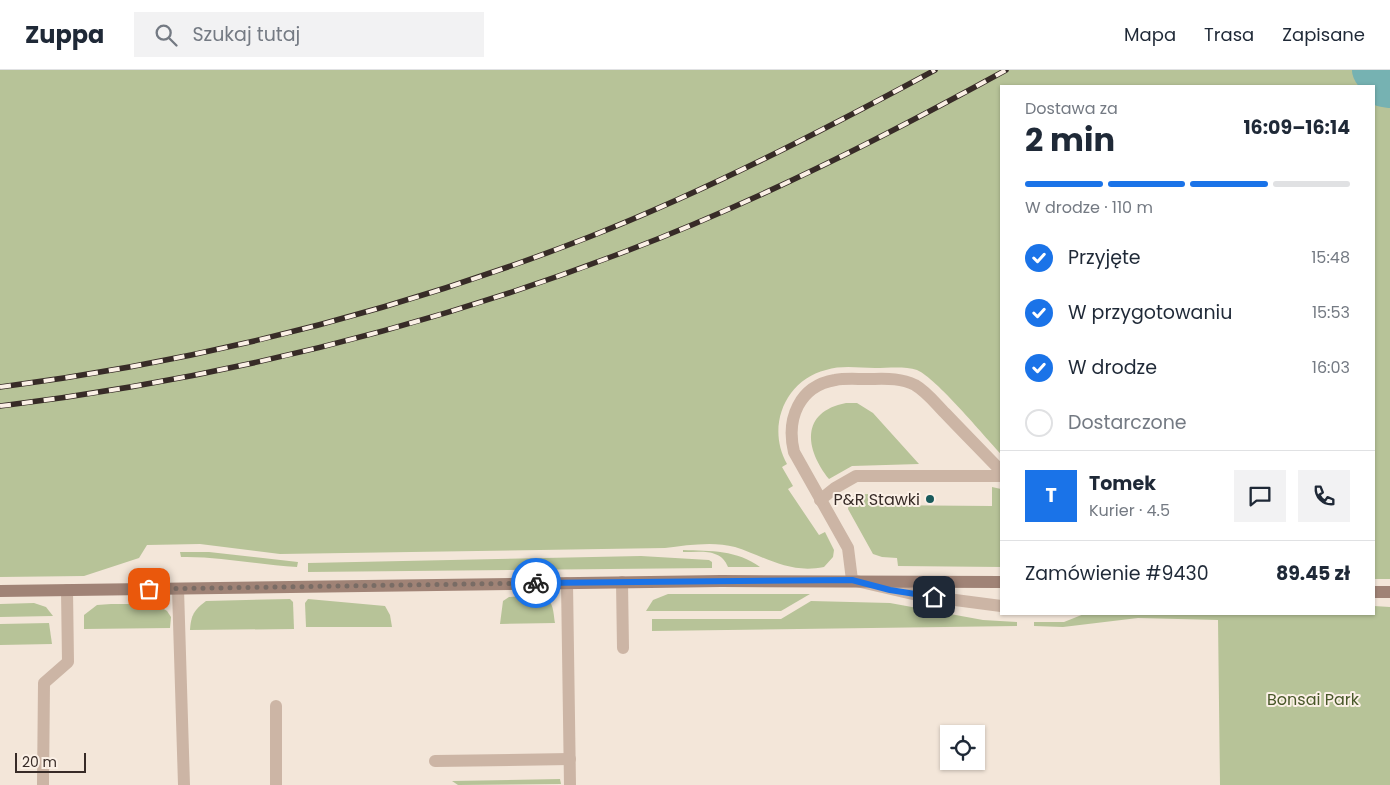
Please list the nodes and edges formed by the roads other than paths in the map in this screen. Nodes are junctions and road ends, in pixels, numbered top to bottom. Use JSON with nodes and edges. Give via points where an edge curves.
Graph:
{"nodes":[{"id":1,"x":1000,"y":470,"type":"edge"},
{"id":2,"x":1000,"y":476,"type":"edge"},
{"id":3,"x":820,"y":500,"type":"junction"},
{"id":4,"x":852,"y":580,"type":"junction"},
{"id":5,"x":622,"y":582,"type":"junction"},
{"id":6,"x":1000,"y":582,"type":"edge"},
{"id":7,"x":567,"y":583,"type":"junction"},
{"id":8,"x":178,"y":589,"type":"junction"},
{"id":9,"x":67,"y":590,"type":"junction"},
{"id":10,"x":0,"y":591,"type":"edge"},
{"id":11,"x":1375,"y":592,"type":"edge"},
{"id":12,"x":1390,"y":592,"type":"edge"},
{"id":13,"x":1000,"y":606,"type":"edge"},
{"id":14,"x":623,"y":648,"type":"dead end"},
{"id":15,"x":276,"y":706,"type":"dead end"},
{"id":16,"x":570,"y":759,"type":"junction"},
{"id":17,"x":435,"y":761,"type":"dead end"},
{"id":18,"x":43,"y":785,"type":"edge"},
{"id":19,"x":184,"y":785,"type":"edge"},
{"id":20,"x":276,"y":785,"type":"edge"},
{"id":21,"x":570,"y":785,"type":"edge"}],
"edges":[{"from":1,"to":3,"type":"lane","via":[[914,385],[894,379],[836,380],[810,390],[792,418],[794,452]]},
{"from":2,"to":3,"type":"lane","via":[[856,476]]},
{"from":3,"to":4,"type":"lane","via":[[848,548]]},
{"from":4,"to":5,"type":"main road"},
{"from":4,"to":6,"type":"main road"},
{"from":4,"to":13,"type":"lane","via":[[917,595]]},
{"from":5,"to":7,"type":"main road"},
{"from":5,"to":14,"type":"lane"},
{"from":7,"to":8,"type":"main road"},
{"from":7,"to":16,"type":"lane"},
{"from":8,"to":9,"type":"main road"},
{"from":8,"to":19,"type":"lane"},
{"from":9,"to":10,"type":"main road"},
{"from":9,"to":18,"type":"lane","via":[[68,662],[44,683]]},
{"from":11,"to":12,"type":"main road"},
{"from":15,"to":20,"type":"lane"},
{"from":16,"to":17,"type":"lane"},
{"from":16,"to":21,"type":"lane"}]}
